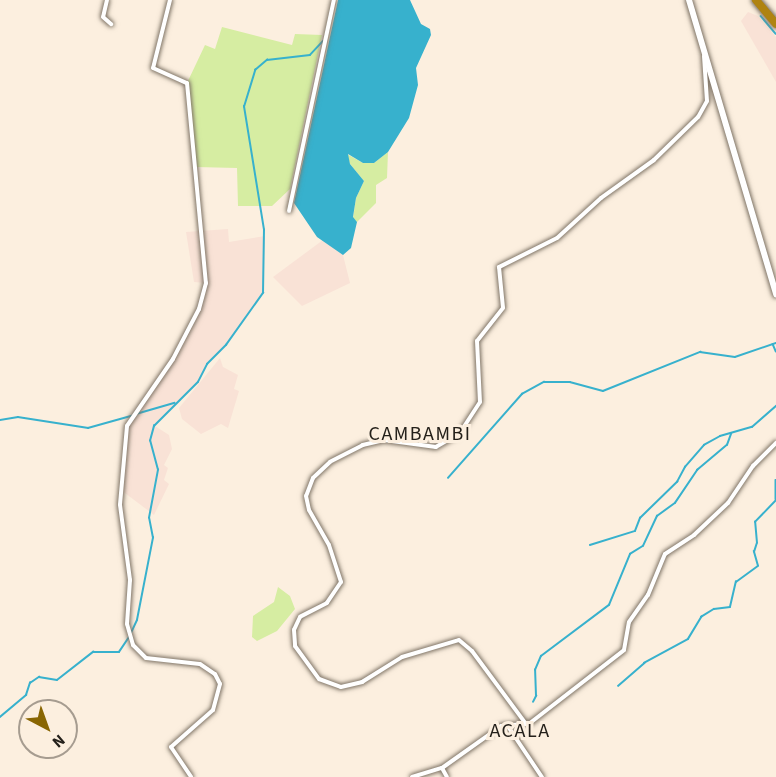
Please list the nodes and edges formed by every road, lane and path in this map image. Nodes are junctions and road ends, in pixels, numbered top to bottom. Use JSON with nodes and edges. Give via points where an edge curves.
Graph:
{"nodes":[{"id":1,"x":107,"y":0,"type":"edge"},
{"id":2,"x":170,"y":0,"type":"edge"},
{"id":3,"x":334,"y":0,"type":"edge"},
{"id":4,"x":689,"y":0,"type":"edge"},
{"id":5,"x":756,"y":0,"type":"edge"},
{"id":6,"x":111,"y":24,"type":"dead end"},
{"id":7,"x":776,"y":24,"type":"edge"},
{"id":8,"x":705,"y":56,"type":"junction"},
{"id":9,"x":289,"y":211,"type":"dead end"},
{"id":10,"x":776,"y":294,"type":"edge"},
{"id":11,"x":776,"y":443,"type":"edge"},
{"id":12,"x":526,"y":724,"type":"junction"},
{"id":13,"x":507,"y":725,"type":"junction"},
{"id":14,"x":442,"y":768,"type":"junction"},
{"id":15,"x":191,"y":777,"type":"edge"},
{"id":16,"x":412,"y":777,"type":"edge"},
{"id":17,"x":447,"y":777,"type":"edge"},
{"id":18,"x":542,"y":777,"type":"edge"}],
"edges":[{"from":1,"to":6,"type":"street","via":[[104,17]]},
{"from":2,"to":15,"type":"street","via":[[154,70],[187,83],[206,283],[199,309],[173,359],[127,426],[120,506],[130,580],[127,624],[133,645],[146,658],[200,664],[220,684],[213,710],[171,747]]},
{"from":3,"to":9,"type":"street"},
{"from":4,"to":8,"type":"street"},
{"from":5,"to":7,"type":"highway"},
{"from":8,"to":10,"type":"street"},
{"from":8,"to":12,"type":"street","via":[[707,101],[698,117],[654,160],[601,198],[557,238],[500,267],[503,308],[477,341],[480,402],[460,433],[436,447],[390,441],[363,445],[321,469],[306,496],[309,510],[334,557],[340,582],[327,603],[300,617],[294,630],[295,646],[319,679],[332,687],[352,686],[402,657],[459,640],[472,651]]},
{"from":11,"to":12,"type":"street","via":[[753,466],[728,503],[694,535],[665,554],[648,595],[629,622],[624,650]]},
{"from":12,"to":13,"type":"street"},
{"from":13,"to":14,"type":"street"},
{"from":13,"to":18,"type":"street"},
{"from":14,"to":16,"type":"street"},
{"from":14,"to":17,"type":"street"}]}
